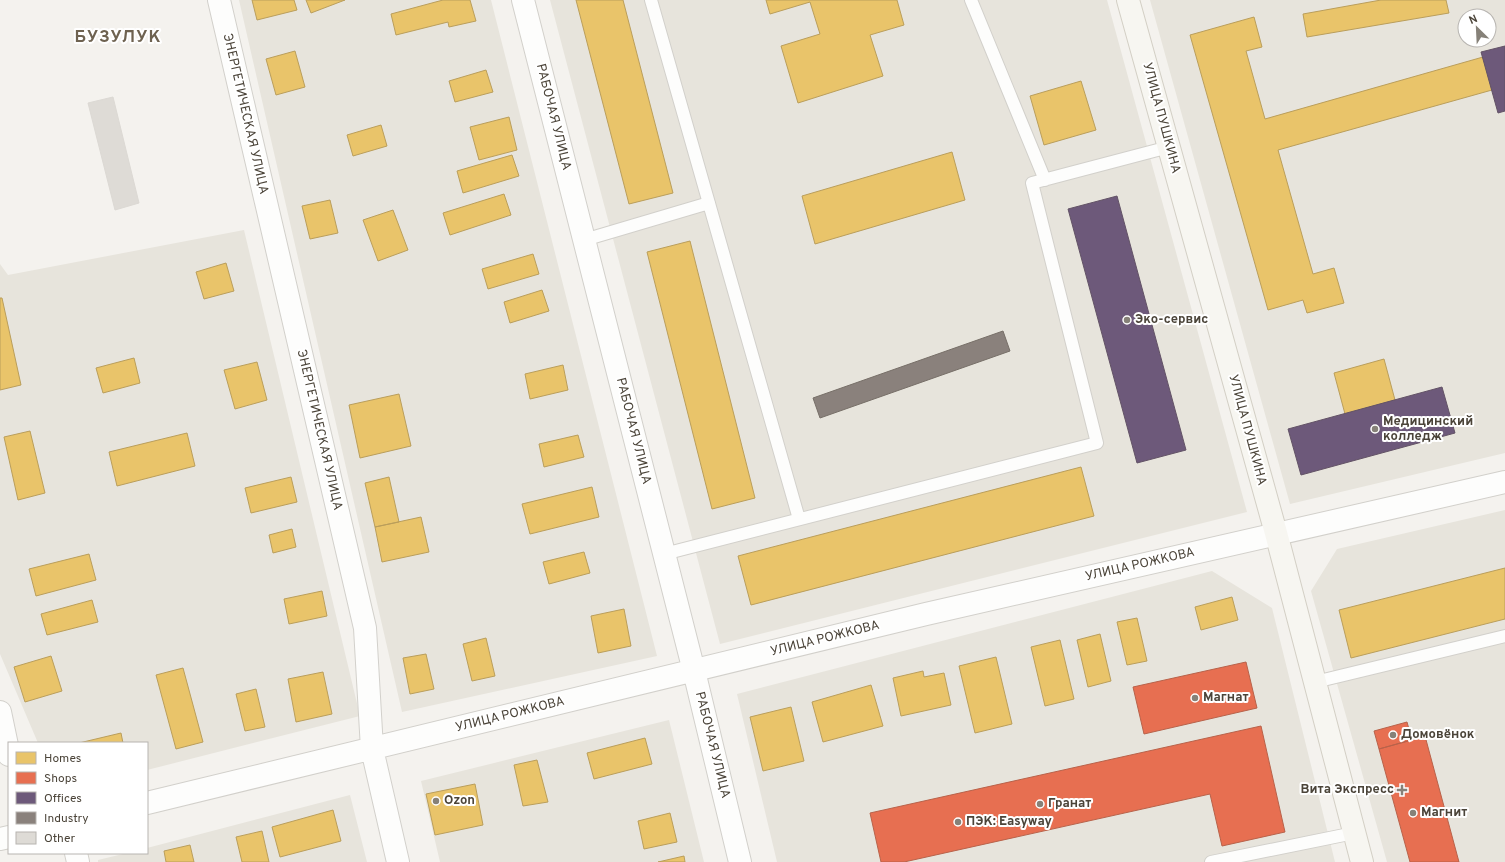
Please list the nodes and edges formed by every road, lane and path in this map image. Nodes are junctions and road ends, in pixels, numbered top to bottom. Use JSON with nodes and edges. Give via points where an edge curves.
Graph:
{"nodes":[{"id":1,"x":219,"y":0,"type":"edge"},
{"id":2,"x":523,"y":0,"type":"edge"},
{"id":3,"x":651,"y":0,"type":"edge"},
{"id":4,"x":971,"y":0,"type":"edge"},
{"id":5,"x":1128,"y":0,"type":"edge"},
{"id":6,"x":1169,"y":147,"type":"junction"},
{"id":7,"x":1045,"y":180,"type":"junction"},
{"id":8,"x":709,"y":203,"type":"junction"},
{"id":9,"x":584,"y":240,"type":"junction"},
{"id":10,"x":1505,"y":482,"type":"edge"},
{"id":11,"x":798,"y":520,"type":"junction"},
{"id":12,"x":1276,"y":533,"type":"junction"},
{"id":13,"x":664,"y":554,"type":"junction"},
{"id":14,"x":1505,"y":636,"type":"edge"},
{"id":15,"x":694,"y":670,"type":"junction"},
{"id":16,"x":1315,"y":682,"type":"junction"},
{"id":17,"x":0,"y":712,"type":"edge"},
{"id":18,"x":372,"y":749,"type":"junction"},
{"id":19,"x":8,"y":750,"type":"edge"},
{"id":20,"x":148,"y":803,"type":"edge"},
{"id":21,"x":1354,"y":833,"type":"junction"},
{"id":22,"x":398,"y":862,"type":"edge"},
{"id":23,"x":740,"y":862,"type":"edge"},
{"id":24,"x":1211,"y":862,"type":"edge"},
{"id":25,"x":1362,"y":862,"type":"edge"}],
"edges":[{"from":1,"to":18,"type":"street","name":"ЭНЕРГЕТИЧЕСКАЯ УЛИЦА","via":[[365,628]]},
{"from":2,"to":9,"type":"street","name":"РАБОЧАЯ УЛИЦА"},
{"from":3,"to":8,"type":"lane"},
{"from":4,"to":7,"type":"lane"},
{"from":5,"to":6,"type":"main road","name":"УЛИЦА ПУШКИНА"},
{"from":6,"to":7,"type":"lane"},
{"from":6,"to":12,"type":"main road","name":"УЛИЦА ПУШКИНА"},
{"from":7,"to":11,"type":"lane","via":[[1032,183],[1097,443]]},
{"from":8,"to":9,"type":"lane"},
{"from":8,"to":11,"type":"lane"},
{"from":9,"to":13,"type":"street","name":"РАБОЧАЯ УЛИЦА"},
{"from":10,"to":12,"type":"street","name":"УЛИЦА РОЖКОВА"},
{"from":11,"to":13,"type":"lane"},
{"from":12,"to":15,"type":"street","name":"УЛИЦА РОЖКОВА"},
{"from":12,"to":16,"type":"main road","name":"УЛИЦА ПУШКИНА"},
{"from":13,"to":15,"type":"street","name":"РАБОЧАЯ УЛИЦА"},
{"from":14,"to":16,"type":"lane"},
{"from":15,"to":18,"type":"street","name":"УЛИЦА РОЖКОВА"},
{"from":15,"to":23,"type":"street","name":"РАБОЧАЯ УЛИЦА"},
{"from":16,"to":21,"type":"main road","name":"УЛИЦА ПУШКИНА"},
{"from":17,"to":19,"type":"street"},
{"from":18,"to":20,"type":"street","name":"УЛИЦА РОЖКОВА"},
{"from":18,"to":22,"type":"street","name":"ЭНЕРГЕТИЧЕСКАЯ УЛИЦА"},
{"from":21,"to":24,"type":"lane"},
{"from":21,"to":25,"type":"main road","name":"УЛИЦА ПУШКИНА"}]}
